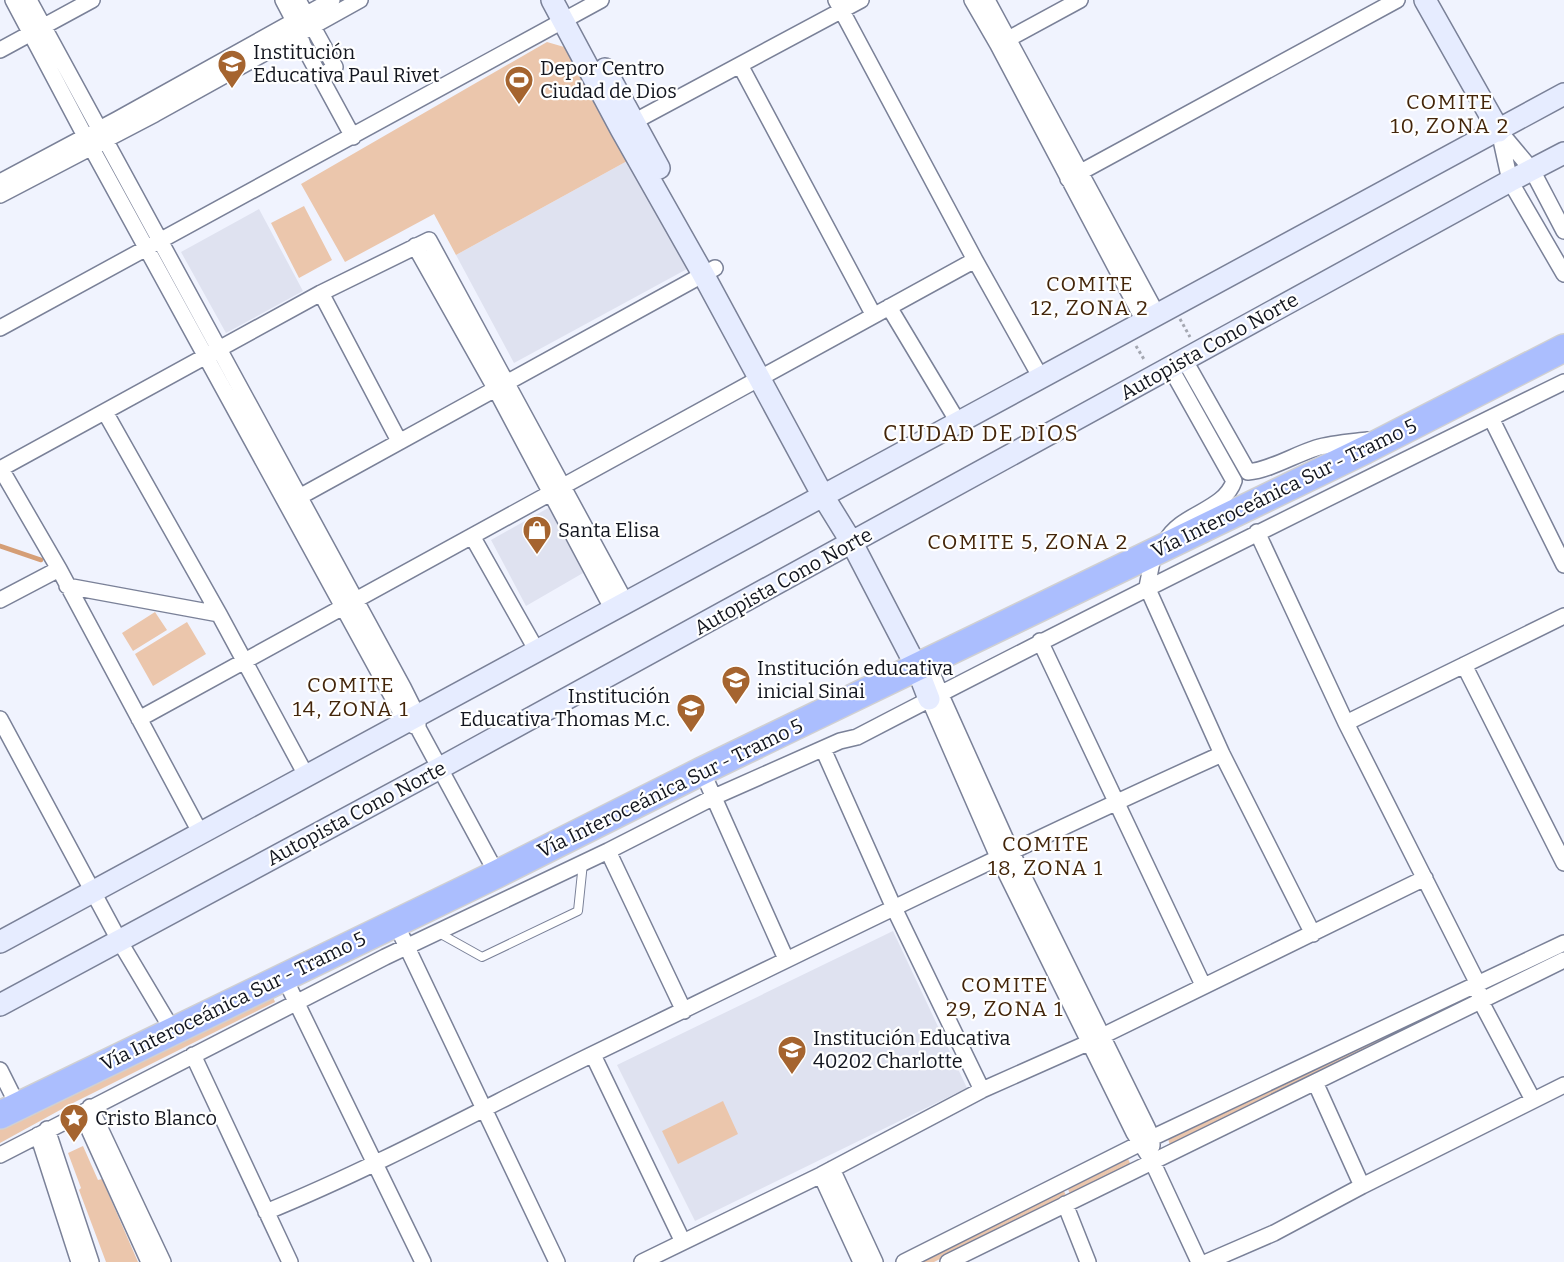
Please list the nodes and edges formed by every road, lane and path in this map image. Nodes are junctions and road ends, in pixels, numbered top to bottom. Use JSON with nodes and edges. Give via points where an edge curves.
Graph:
{"nodes":[{"id":1,"x":13,"y":0,"type":"edge"},
{"id":2,"x":29,"y":0,"type":"edge"},
{"id":3,"x":92,"y":0,"type":"edge"},
{"id":4,"x":283,"y":0,"type":"edge"},
{"id":5,"x":298,"y":0,"type":"edge"},
{"id":6,"x":332,"y":0,"type":"edge"},
{"id":7,"x":360,"y":0,"type":"edge"},
{"id":8,"x":552,"y":0,"type":"edge"},
{"id":9,"x":601,"y":0,"type":"edge"},
{"id":10,"x":861,"y":0,"type":"edge"},
{"id":11,"x":972,"y":0,"type":"edge"},
{"id":12,"x":987,"y":0,"type":"edge"},
{"id":13,"x":1080,"y":0,"type":"edge"},
{"id":14,"x":1397,"y":0,"type":"edge"},
{"id":15,"x":1425,"y":0,"type":"edge"},
{"id":16,"x":839,"y":5,"type":"edge"},
{"id":17,"x":568,"y":12,"type":"edge"},
{"id":18,"x":303,"y":24,"type":"junction"},
{"id":19,"x":38,"y":31,"type":"junction"},
{"id":20,"x":1003,"y":42,"type":"junction"},
{"id":21,"x":0,"y":50,"type":"edge"},
{"id":22,"x":740,"y":65,"type":"junction"},
{"id":23,"x":1564,"y":94,"type":"edge"},
{"id":24,"x":628,"y":125,"type":"junction"},
{"id":25,"x":1499,"y":131,"type":"junction"},
{"id":26,"x":353,"y":137,"type":"junction"},
{"id":27,"x":94,"y":138,"type":"junction"},
{"id":28,"x":1564,"y":153,"type":"edge"},
{"id":29,"x":1532,"y":170,"type":"junction"},
{"id":30,"x":1074,"y":176,"type":"junction"},
{"id":31,"x":1510,"y":181,"type":"junction"},
{"id":32,"x":0,"y":182,"type":"edge"},
{"id":33,"x":0,"y":195,"type":"edge"},
{"id":34,"x":1564,"y":231,"type":"edge"},
{"id":35,"x":153,"y":244,"type":"junction"},
{"id":36,"x":975,"y":260,"type":"junction"},
{"id":37,"x":709,"y":271,"type":"junction"},
{"id":38,"x":1564,"y":274,"type":"edge"},
{"id":39,"x":321,"y":293,"type":"junction"},
{"id":40,"x":889,"y":306,"type":"junction"},
{"id":41,"x":873,"y":314,"type":"junction"},
{"id":42,"x":1151,"y":320,"type":"junction"},
{"id":43,"x":0,"y":328,"type":"edge"},
{"id":44,"x":1564,"y":348,"type":"edge"},
{"id":45,"x":212,"y":354,"type":"junction"},
{"id":46,"x":1177,"y":364,"type":"junction"},
{"id":47,"x":765,"y":375,"type":"junction"},
{"id":48,"x":1041,"y":378,"type":"junction"},
{"id":49,"x":1564,"y":382,"type":"edge"},
{"id":50,"x":501,"y":385,"type":"junction"},
{"id":51,"x":105,"y":412,"type":"junction"},
{"id":52,"x":1491,"y":418,"type":"junction"},
{"id":53,"x":958,"y":422,"type":"junction"},
{"id":54,"x":1390,"y":437,"type":"junction"},
{"id":55,"x":399,"y":441,"type":"junction"},
{"id":56,"x":1,"y":469,"type":"edge"},
{"id":57,"x":558,"y":490,"type":"junction"},
{"id":58,"x":829,"y":493,"type":"junction"},
{"id":59,"x":293,"y":501,"type":"junction"},
{"id":60,"x":1257,"y":532,"type":"junction"},
{"id":61,"x":472,"y":536,"type":"junction"},
{"id":62,"x":858,"y":540,"type":"junction"},
{"id":63,"x":1158,"y":550,"type":"junction"},
{"id":64,"x":1564,"y":565,"type":"edge"},
{"id":65,"x":59,"y":569,"type":"junction"},
{"id":66,"x":67,"y":586,"type":"junction"},
{"id":67,"x":1147,"y":587,"type":"junction"},
{"id":68,"x":0,"y":600,"type":"edge"},
{"id":69,"x":349,"y":604,"type":"junction"},
{"id":70,"x":620,"y":606,"type":"junction"},
{"id":71,"x":219,"y":614,"type":"junction"},
{"id":72,"x":1564,"y":616,"type":"edge"},
{"id":73,"x":1040,"y":641,"type":"junction"},
{"id":74,"x":537,"y":651,"type":"junction"},
{"id":75,"x":243,"y":661,"type":"junction"},
{"id":76,"x":923,"y":665,"type":"junction"},
{"id":77,"x":1464,"y":665,"type":"junction"},
{"id":78,"x":935,"y":696,"type":"junction"},
{"id":79,"x":0,"y":719,"type":"edge"},
{"id":80,"x":139,"y":719,"type":"junction"},
{"id":81,"x":414,"y":722,"type":"junction"},
{"id":82,"x":1346,"y":723,"type":"junction"},
{"id":83,"x":823,"y":749,"type":"junction"},
{"id":84,"x":1222,"y":754,"type":"junction"},
{"id":85,"x":440,"y":768,"type":"junction"},
{"id":86,"x":702,"y":771,"type":"junction"},
{"id":87,"x":307,"y":777,"type":"junction"},
{"id":88,"x":714,"y":796,"type":"junction"},
{"id":89,"x":1116,"y":801,"type":"junction"},
{"id":90,"x":201,"y":834,"type":"junction"},
{"id":91,"x":608,"y":851,"type":"junction"},
{"id":92,"x":1005,"y":854,"type":"junction"},
{"id":93,"x":583,"y":863,"type":"junction"},
{"id":94,"x":1564,"y":863,"type":"edge"},
{"id":95,"x":497,"y":874,"type":"junction"},
{"id":96,"x":1425,"y":878,"type":"junction"},
{"id":97,"x":94,"y":893,"type":"junction"},
{"id":98,"x":894,"y":908,"type":"junction"},
{"id":99,"x":395,"y":922,"type":"junction"},
{"id":100,"x":438,"y":932,"type":"junction"},
{"id":101,"x":1313,"y":934,"type":"junction"},
{"id":102,"x":0,"y":942,"type":"edge"},
{"id":103,"x":120,"y":942,"type":"junction"},
{"id":104,"x":1564,"y":943,"type":"edge"},
{"id":105,"x":406,"y":947,"type":"junction"},
{"id":106,"x":786,"y":959,"type":"junction"},
{"id":107,"x":1564,"y":960,"type":"edge"},
{"id":108,"x":284,"y":977,"type":"junction"},
{"id":109,"x":1477,"y":982,"type":"junction"},
{"id":110,"x":1203,"y":985,"type":"junction"},
{"id":111,"x":1480,"y":1000,"type":"junction"},
{"id":112,"x":296,"y":1002,"type":"junction"},
{"id":113,"x":0,"y":1005,"type":"edge"},
{"id":114,"x":684,"y":1011,"type":"junction"},
{"id":115,"x":173,"y":1031,"type":"junction"},
{"id":116,"x":1096,"y":1039,"type":"junction"},
{"id":117,"x":193,"y":1055,"type":"junction"},
{"id":118,"x":593,"y":1055,"type":"junction"},
{"id":119,"x":0,"y":1070,"type":"edge"},
{"id":120,"x":1315,"y":1082,"type":"junction"},
{"id":121,"x":1564,"y":1084,"type":"edge"},
{"id":122,"x":982,"y":1090,"type":"junction"},
{"id":123,"x":1533,"y":1100,"type":"junction"},
{"id":124,"x":86,"y":1109,"type":"junction"},
{"id":125,"x":482,"y":1109,"type":"junction"},
{"id":126,"x":9,"y":1111,"type":"edge"},
{"id":127,"x":43,"y":1132,"type":"junction"},
{"id":128,"x":1146,"y":1141,"type":"junction"},
{"id":129,"x":0,"y":1155,"type":"edge"},
{"id":130,"x":1152,"y":1161,"type":"junction"},
{"id":131,"x":374,"y":1162,"type":"junction"},
{"id":132,"x":827,"y":1172,"type":"junction"},
{"id":133,"x":1362,"y":1186,"type":"junction"},
{"id":134,"x":1065,"y":1204,"type":"junction"},
{"id":135,"x":266,"y":1212,"type":"junction"},
{"id":136,"x":683,"y":1242,"type":"junction"},
{"id":137,"x":79,"y":1262,"type":"edge"},
{"id":138,"x":91,"y":1262,"type":"edge"},
{"id":139,"x":149,"y":1262,"type":"edge"},
{"id":140,"x":163,"y":1262,"type":"edge"},
{"id":141,"x":290,"y":1262,"type":"edge"},
{"id":142,"x":423,"y":1262,"type":"edge"},
{"id":143,"x":557,"y":1262,"type":"edge"},
{"id":144,"x":642,"y":1262,"type":"edge"},
{"id":145,"x":861,"y":1262,"type":"edge"},
{"id":146,"x":875,"y":1262,"type":"edge"},
{"id":147,"x":904,"y":1262,"type":"edge"},
{"id":148,"x":948,"y":1262,"type":"edge"},
{"id":149,"x":1088,"y":1262,"type":"edge"},
{"id":150,"x":1199,"y":1262,"type":"edge"},
{"id":151,"x":1208,"y":1262,"type":"edge"}],
"edges":[{"from":1,"to":19,"type":"street"},
{"from":2,"to":19,"type":"street"},
{"from":3,"to":19,"type":"street"},
{"from":4,"to":18,"type":"street"},
{"from":5,"to":18,"type":"street"},
{"from":6,"to":18,"type":"street"},
{"from":7,"to":18,"type":"street"},
{"from":8,"to":17,"type":"main road"},
{"from":9,"to":17,"type":"street"},
{"from":10,"to":16,"type":"street"},
{"from":11,"to":20,"type":"street"},
{"from":12,"to":20,"type":"street"},
{"from":13,"to":20,"type":"street"},
{"from":14,"to":30,"type":"street"},
{"from":15,"to":25,"type":"main road"},
{"from":16,"to":22,"type":"street"},
{"from":16,"to":36,"type":"street"},
{"from":17,"to":24,"type":"main road"},
{"from":17,"to":26,"type":"street"},
{"from":18,"to":26,"type":"street","via":[[320,77]]},
{"from":18,"to":27,"type":"street"},
{"from":19,"to":21,"type":"street"},
{"from":19,"to":27,"type":"street"},
{"from":20,"to":30,"type":"street"},
{"from":22,"to":24,"type":"street"},
{"from":22,"to":41,"type":"street"},
{"from":23,"to":25,"type":"main road"},
{"from":24,"to":37,"type":"main road"},
{"from":25,"to":29,"type":"street"},
{"from":25,"to":31,"type":"street"},
{"from":25,"to":42,"type":"main road"},
{"from":26,"to":35,"type":"street"},
{"from":27,"to":32,"type":"street"},
{"from":27,"to":33,"type":"street"},
{"from":27,"to":35,"type":"street"},
{"from":28,"to":29,"type":"main road","name":"Autopista Cono Norte"},
{"from":29,"to":31,"type":"main road","name":"Autopista Cono Norte"},
{"from":29,"to":34,"type":"street"},
{"from":30,"to":42,"type":"street"},
{"from":31,"to":38,"type":"street"},
{"from":31,"to":46,"type":"main road","name":"Autopista Cono Norte"},
{"from":35,"to":43,"type":"street"},
{"from":35,"to":45,"type":"street"},
{"from":36,"to":40,"type":"street"},
{"from":36,"to":48,"type":"street"},
{"from":37,"to":47,"type":"main road"},
{"from":37,"to":50,"type":"street"},
{"from":39,"to":45,"type":"street"},
{"from":39,"to":50,"type":"street","via":[[415,246]]},
{"from":39,"to":55,"type":"street"},
{"from":40,"to":41,"type":"street"},
{"from":40,"to":53,"type":"street"},
{"from":41,"to":47,"type":"street"},
{"from":42,"to":46,"type":"path"},
{"from":42,"to":46,"type":"path"},
{"from":42,"to":48,"type":"main road"},
{"from":44,"to":54,"type":"highway","name":"Vía Interoceánica Sur - Tramo 5"},
{"from":45,"to":51,"type":"street"},
{"from":45,"to":59,"type":"street"},
{"from":46,"to":54,"type":"street","via":[[1248,472],[1261,471],[1322,446]]},
{"from":46,"to":62,"type":"main road","name":"Autopista Cono Norte"},
{"from":46,"to":63,"type":"street","via":[[1234,481],[1230,492],[1182,522]]},
{"from":47,"to":57,"type":"street"},
{"from":47,"to":58,"type":"main road"},
{"from":48,"to":53,"type":"main road"},
{"from":49,"to":52,"type":"street"},
{"from":50,"to":55,"type":"street"},
{"from":50,"to":57,"type":"street"},
{"from":51,"to":56,"type":"street"},
{"from":51,"to":71,"type":"street"},
{"from":52,"to":60,"type":"street"},
{"from":52,"to":64,"type":"street"},
{"from":53,"to":58,"type":"main road"},
{"from":54,"to":63,"type":"highway","name":"Vía Interoceánica Sur - Tramo 5"},
{"from":55,"to":59,"type":"street"},
{"from":56,"to":65,"type":"street"},
{"from":57,"to":61,"type":"street"},
{"from":57,"to":70,"type":"street"},
{"from":58,"to":62,"type":"main road"},
{"from":58,"to":70,"type":"main road"},
{"from":59,"to":69,"type":"street"},
{"from":60,"to":67,"type":"street"},
{"from":60,"to":82,"type":"street"},
{"from":61,"to":69,"type":"street"},
{"from":61,"to":74,"type":"street"},
{"from":62,"to":76,"type":"main road"},
{"from":62,"to":85,"type":"main road","name":"Autopista Cono Norte"},
{"from":63,"to":67,"type":"street"},
{"from":63,"to":76,"type":"highway","name":"Vía Interoceánica Sur - Tramo 5"},
{"from":65,"to":66,"type":"street"},
{"from":65,"to":68,"type":"street"},
{"from":66,"to":71,"type":"street"},
{"from":66,"to":80,"type":"street"},
{"from":67,"to":73,"type":"street"},
{"from":67,"to":84,"type":"street"},
{"from":69,"to":75,"type":"street"},
{"from":69,"to":81,"type":"street"},
{"from":70,"to":74,"type":"main road"},
{"from":71,"to":75,"type":"street"},
{"from":72,"to":77,"type":"street"},
{"from":73,"to":78,"type":"street"},
{"from":73,"to":89,"type":"street"},
{"from":74,"to":81,"type":"main road"},
{"from":75,"to":80,"type":"street"},
{"from":75,"to":87,"type":"street"},
{"from":76,"to":78,"type":"main road"},
{"from":76,"to":86,"type":"highway","name":"Vía Interoceánica Sur - Tramo 5"},
{"from":77,"to":82,"type":"street"},
{"from":77,"to":94,"type":"street"},
{"from":78,"to":83,"type":"street","via":[[857,737]]},
{"from":78,"to":92,"type":"street"},
{"from":79,"to":97,"type":"street"},
{"from":80,"to":90,"type":"street"},
{"from":81,"to":85,"type":"street"},
{"from":81,"to":87,"type":"main road"},
{"from":82,"to":96,"type":"street"},
{"from":83,"to":88,"type":"street"},
{"from":83,"to":98,"type":"street"},
{"from":84,"to":89,"type":"street"},
{"from":84,"to":101,"type":"street"},
{"from":85,"to":95,"type":"street"},
{"from":85,"to":103,"type":"main road","name":"Autopista Cono Norte"},
{"from":86,"to":88,"type":"street"},
{"from":86,"to":95,"type":"highway","name":"Vía Interoceánica Sur - Tramo 5"},
{"from":87,"to":90,"type":"main road"},
{"from":88,"to":91,"type":"street"},
{"from":88,"to":106,"type":"street"},
{"from":89,"to":92,"type":"street"},
{"from":89,"to":110,"type":"street"},
{"from":90,"to":97,"type":"main road"},
{"from":91,"to":93,"type":"street"},
{"from":91,"to":114,"type":"street"},
{"from":92,"to":98,"type":"street"},
{"from":92,"to":116,"type":"street"},
{"from":93,"to":100,"type":"street"},
{"from":93,"to":100,"type":"lane","via":[[578,911],[482,957]]},
{"from":95,"to":99,"type":"highway","name":"Vía Interoceánica Sur - Tramo 5"},
{"from":96,"to":101,"type":"street"},
{"from":96,"to":109,"type":"street"},
{"from":97,"to":102,"type":"main road"},
{"from":97,"to":103,"type":"street"},
{"from":98,"to":106,"type":"street"},
{"from":98,"to":122,"type":"street"},
{"from":99,"to":105,"type":"street"},
{"from":99,"to":108,"type":"highway","name":"Vía Interoceánica Sur - Tramo 5"},
{"from":100,"to":105,"type":"street"},
{"from":101,"to":110,"type":"street"},
{"from":103,"to":113,"type":"main road","name":"Autopista Cono Norte"},
{"from":103,"to":115,"type":"street"},
{"from":104,"to":109,"type":"street"},
{"from":105,"to":112,"type":"street"},
{"from":105,"to":125,"type":"street"},
{"from":106,"to":114,"type":"street"},
{"from":107,"to":111,"type":"street"},
{"from":108,"to":112,"type":"street"},
{"from":108,"to":115,"type":"highway","name":"Vía Interoceánica Sur - Tramo 5"},
{"from":109,"to":111,"type":"street"},
{"from":109,"to":128,"type":"street"},
{"from":110,"to":116,"type":"street"},
{"from":111,"to":120,"type":"street"},
{"from":111,"to":123,"type":"street"},
{"from":112,"to":117,"type":"street"},
{"from":112,"to":131,"type":"street"},
{"from":114,"to":118,"type":"street"},
{"from":115,"to":126,"type":"highway","name":"Vía Interoceánica Sur - Tramo 5"},
{"from":116,"to":122,"type":"street"},
{"from":116,"to":128,"type":"street"},
{"from":117,"to":124,"type":"street"},
{"from":117,"to":135,"type":"street"},
{"from":118,"to":125,"type":"street"},
{"from":118,"to":136,"type":"street"},
{"from":119,"to":126,"type":"street"},
{"from":120,"to":130,"type":"street"},
{"from":120,"to":133,"type":"street"},
{"from":121,"to":123,"type":"street"},
{"from":122,"to":132,"type":"street"},
{"from":123,"to":133,"type":"street"},
{"from":124,"to":127,"type":"street"},
{"from":124,"to":139,"type":"street"},
{"from":124,"to":140,"type":"street"},
{"from":125,"to":131,"type":"street"},
{"from":125,"to":143,"type":"street"},
{"from":127,"to":129,"type":"street"},
{"from":127,"to":137,"type":"street"},
{"from":127,"to":138,"type":"street"},
{"from":128,"to":130,"type":"street"},
{"from":128,"to":147,"type":"street"},
{"from":130,"to":134,"type":"street"},
{"from":130,"to":150,"type":"street"},
{"from":131,"to":135,"type":"street"},
{"from":131,"to":142,"type":"street"},
{"from":132,"to":136,"type":"street"},
{"from":132,"to":145,"type":"street"},
{"from":132,"to":146,"type":"street"},
{"from":133,"to":151,"type":"street","via":[[1274,1233]]},
{"from":134,"to":148,"type":"street"},
{"from":134,"to":149,"type":"street"},
{"from":135,"to":141,"type":"street"},
{"from":136,"to":144,"type":"street"}]}
